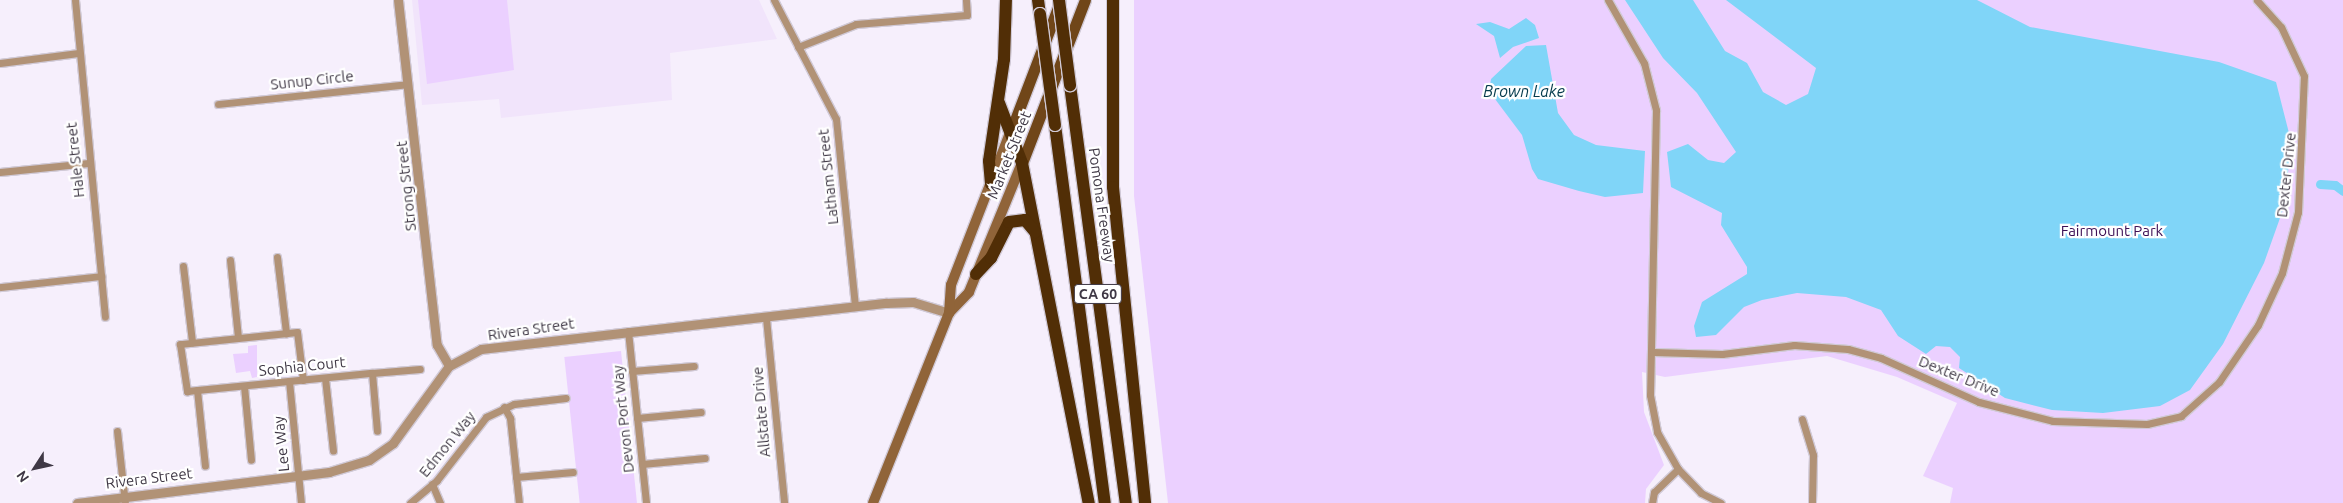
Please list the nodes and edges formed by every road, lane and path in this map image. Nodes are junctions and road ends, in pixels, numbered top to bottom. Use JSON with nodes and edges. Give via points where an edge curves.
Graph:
{"nodes":[{"id":1,"x":75,"y":0,"type":"edge"},
{"id":2,"x":398,"y":0,"type":"edge"},
{"id":3,"x":774,"y":0,"type":"edge"},
{"id":4,"x":966,"y":0,"type":"edge"},
{"id":5,"x":1006,"y":0,"type":"edge"},
{"id":6,"x":1038,"y":0,"type":"edge"},
{"id":7,"x":1060,"y":0,"type":"edge"},
{"id":8,"x":1085,"y":0,"type":"edge"},
{"id":9,"x":1113,"y":0,"type":"edge"},
{"id":10,"x":1608,"y":0,"type":"edge"},
{"id":11,"x":2257,"y":0,"type":"edge"},
{"id":12,"x":798,"y":47,"type":"junction"},
{"id":13,"x":78,"y":53,"type":"junction"},
{"id":14,"x":0,"y":63,"type":"edge"},
{"id":15,"x":408,"y":84,"type":"junction"},
{"id":16,"x":999,"y":103,"type":"junction"},
{"id":17,"x":218,"y":104,"type":"dead end"},
{"id":18,"x":1010,"y":133,"type":"junction"},
{"id":19,"x":89,"y":163,"type":"junction"},
{"id":20,"x":1022,"y":163,"type":"junction"},
{"id":21,"x":0,"y":172,"type":"edge"},
{"id":22,"x":991,"y":184,"type":"junction"},
{"id":23,"x":1035,"y":232,"type":"junction"},
{"id":24,"x":277,"y":257,"type":"dead end"},
{"id":25,"x":230,"y":260,"type":"dead end"},
{"id":26,"x":183,"y":266,"type":"dead end"},
{"id":27,"x":976,"y":274,"type":"junction"},
{"id":28,"x":101,"y":276,"type":"junction"},
{"id":29,"x":0,"y":287,"type":"edge"},
{"id":30,"x":855,"y":307,"type":"junction"},
{"id":31,"x":948,"y":313,"type":"junction"},
{"id":32,"x":105,"y":316,"type":"dead end"},
{"id":33,"x":766,"y":318,"type":"junction"},
{"id":34,"x":628,"y":331,"type":"junction"},
{"id":35,"x":286,"y":333,"type":"junction"},
{"id":36,"x":238,"y":338,"type":"junction"},
{"id":37,"x":192,"y":342,"type":"junction"},
{"id":38,"x":1653,"y":352,"type":"junction"},
{"id":39,"x":449,"y":366,"type":"junction"},
{"id":40,"x":694,"y":366,"type":"dead end"},
{"id":41,"x":420,"y":369,"type":"dead end"},
{"id":42,"x":632,"y":371,"type":"junction"},
{"id":43,"x":372,"y":374,"type":"junction"},
{"id":44,"x":325,"y":378,"type":"junction"},
{"id":45,"x":303,"y":380,"type":"junction"},
{"id":46,"x":289,"y":382,"type":"junction"},
{"id":47,"x":244,"y":386,"type":"junction"},
{"id":48,"x":197,"y":390,"type":"junction"},
{"id":49,"x":566,"y":398,"type":"dead end"},
{"id":50,"x":504,"y":407,"type":"junction"},
{"id":51,"x":701,"y":412,"type":"dead end"},
{"id":52,"x":637,"y":418,"type":"junction"},
{"id":53,"x":1802,"y":419,"type":"dead end"},
{"id":54,"x":117,"y":431,"type":"dead end"},
{"id":55,"x":378,"y":431,"type":"dead end"},
{"id":56,"x":333,"y":451,"type":"dead end"},
{"id":57,"x":705,"y":458,"type":"dead end"},
{"id":58,"x":251,"y":460,"type":"dead end"},
{"id":59,"x":642,"y":464,"type":"junction"},
{"id":60,"x":205,"y":466,"type":"dead end"},
{"id":61,"x":1678,"y":469,"type":"junction"},
{"id":62,"x":573,"y":472,"type":"dead end"},
{"id":63,"x":299,"y":475,"type":"junction"},
{"id":64,"x":516,"y":478,"type":"junction"},
{"id":65,"x":432,"y":484,"type":"junction"},
{"id":66,"x":125,"y":499,"type":"edge"},
{"id":67,"x":77,"y":503,"type":"edge"},
{"id":68,"x":301,"y":503,"type":"edge"},
{"id":69,"x":410,"y":503,"type":"edge"},
{"id":70,"x":440,"y":503,"type":"edge"},
{"id":71,"x":519,"y":503,"type":"edge"},
{"id":72,"x":646,"y":503,"type":"edge"},
{"id":73,"x":784,"y":503,"type":"edge"},
{"id":74,"x":873,"y":503,"type":"edge"},
{"id":75,"x":1089,"y":503,"type":"edge"},
{"id":76,"x":1105,"y":503,"type":"edge"},
{"id":77,"x":1126,"y":503,"type":"edge"},
{"id":78,"x":1145,"y":503,"type":"edge"},
{"id":79,"x":1652,"y":503,"type":"edge"},
{"id":80,"x":1721,"y":503,"type":"edge"},
{"id":81,"x":1812,"y":503,"type":"edge"}],
"edges":[{"from":1,"to":13,"type":"street","name":"Hale Street"},
{"from":2,"to":15,"type":"street","name":"Strong Street"},
{"from":3,"to":12,"type":"street","name":"Latham Street"},
{"from":4,"to":12,"type":"street","via":[[967,15],[856,24]]},
{"from":5,"to":16,"type":"highway"},
{"from":6,"to":76,"type":"highway","number":"CA 60","bridge":true},
{"from":7,"to":18,"type":"main road","name":"Market Street"},
{"from":7,"to":77,"type":"highway","name":"Pomona Freeway","number":"CA 60","bridge":true},
{"from":8,"to":20,"type":"main road","name":"Market Street"},
{"from":9,"to":78,"type":"highway","via":[[1113,187]]},
{"from":10,"to":38,"type":"street","via":[[1644,63],[1656,110]]},
{"from":11,"to":38,"type":"street","name":"Dexter Drive","via":[[2281,27],[2304,76],[2298,212],[2282,273],[2258,325],[2219,382],[2181,416],[2147,424],[2053,421],[1980,402],[1881,358],[1848,349],[1794,345],[1722,354]]},
{"from":12,"to":30,"type":"street","name":"Latham Street","via":[[836,119]]},
{"from":13,"to":14,"type":"street"},
{"from":13,"to":19,"type":"street","name":"Hale Street"},
{"from":15,"to":17,"type":"street","name":"Sunup Circle"},
{"from":15,"to":39,"type":"street","name":"Strong Street","via":[[437,345]]},
{"from":16,"to":18,"type":"highway"},
{"from":16,"to":22,"type":"highway","via":[[989,161]]},
{"from":18,"to":20,"type":"highway"},
{"from":18,"to":22,"type":"main road","name":"Market Street"},
{"from":19,"to":21,"type":"street"},
{"from":19,"to":28,"type":"street","name":"Hale Street"},
{"from":20,"to":23,"type":"highway"},
{"from":20,"to":27,"type":"main road","name":"Market Street"},
{"from":22,"to":31,"type":"main road","name":"Market Street","via":[[951,285]]},
{"from":23,"to":27,"type":"highway","via":[[1025,220],[1010,222],[991,258]]},
{"from":23,"to":75,"type":"highway"},
{"from":24,"to":35,"type":"street"},
{"from":25,"to":36,"type":"street"},
{"from":26,"to":37,"type":"street"},
{"from":27,"to":31,"type":"main road","name":"Market Street","via":[[970,292]]},
{"from":28,"to":29,"type":"street"},
{"from":28,"to":32,"type":"street","name":"Hale Street"},
{"from":30,"to":31,"type":"street","name":"Rivera Street","via":[[914,302]]},
{"from":30,"to":33,"type":"street","name":"Rivera Street"},
{"from":31,"to":74,"type":"main road","name":"Market Street"},
{"from":33,"to":34,"type":"street","name":"Rivera Street"},
{"from":33,"to":73,"type":"street","name":"Allstate Drive"},
{"from":34,"to":39,"type":"street","name":"Rivera Street","via":[[520,342],[481,350]]},
{"from":34,"to":42,"type":"street","name":"Devon Port Way"},
{"from":35,"to":36,"type":"street"},
{"from":35,"to":45,"type":"street","via":[[297,332]]},
{"from":36,"to":37,"type":"street"},
{"from":37,"to":48,"type":"street","name":"Sophia Court","via":[[180,344],[186,391]]},
{"from":38,"to":61,"type":"street","via":[[1650,394],[1657,432]]},
{"from":39,"to":63,"type":"street","name":"Rivera Street","via":[[393,443],[369,460]]},
{"from":40,"to":42,"type":"street"},
{"from":41,"to":43,"type":"street","name":"Sophia Court"},
{"from":42,"to":52,"type":"street","name":"Devon Port Way"},
{"from":43,"to":44,"type":"street","name":"Sophia Court"},
{"from":43,"to":55,"type":"street"},
{"from":44,"to":45,"type":"street","name":"Sophia Court"},
{"from":44,"to":56,"type":"street"},
{"from":45,"to":46,"type":"street","name":"Sophia Court"},
{"from":46,"to":47,"type":"street","name":"Sophia Court"},
{"from":46,"to":63,"type":"street","name":"Lee Way"},
{"from":47,"to":48,"type":"street","name":"Sophia Court"},
{"from":47,"to":58,"type":"street"},
{"from":48,"to":60,"type":"street"},
{"from":49,"to":50,"type":"street","name":"Edmon Way"},
{"from":50,"to":64,"type":"street","via":[[510,418]]},
{"from":50,"to":65,"type":"street","name":"Edmon Way","via":[[480,423]]},
{"from":51,"to":52,"type":"street"},
{"from":52,"to":59,"type":"street","name":"Devon Port Way"},
{"from":53,"to":81,"type":"street","via":[[1814,456]]},
{"from":54,"to":66,"type":"street"},
{"from":57,"to":59,"type":"street"},
{"from":59,"to":72,"type":"street","name":"Devon Port Way"},
{"from":61,"to":79,"type":"street","via":[[1654,492]]},
{"from":61,"to":80,"type":"street","via":[[1701,492]]},
{"from":62,"to":64,"type":"street"},
{"from":63,"to":66,"type":"street","name":"Rivera Street"},
{"from":63,"to":68,"type":"street","name":"Lee Way"},
{"from":64,"to":71,"type":"street"},
{"from":65,"to":69,"type":"street","name":"Edmon Way"},
{"from":65,"to":70,"type":"street"},
{"from":66,"to":67,"type":"street","name":"Rivera Street"}]}
